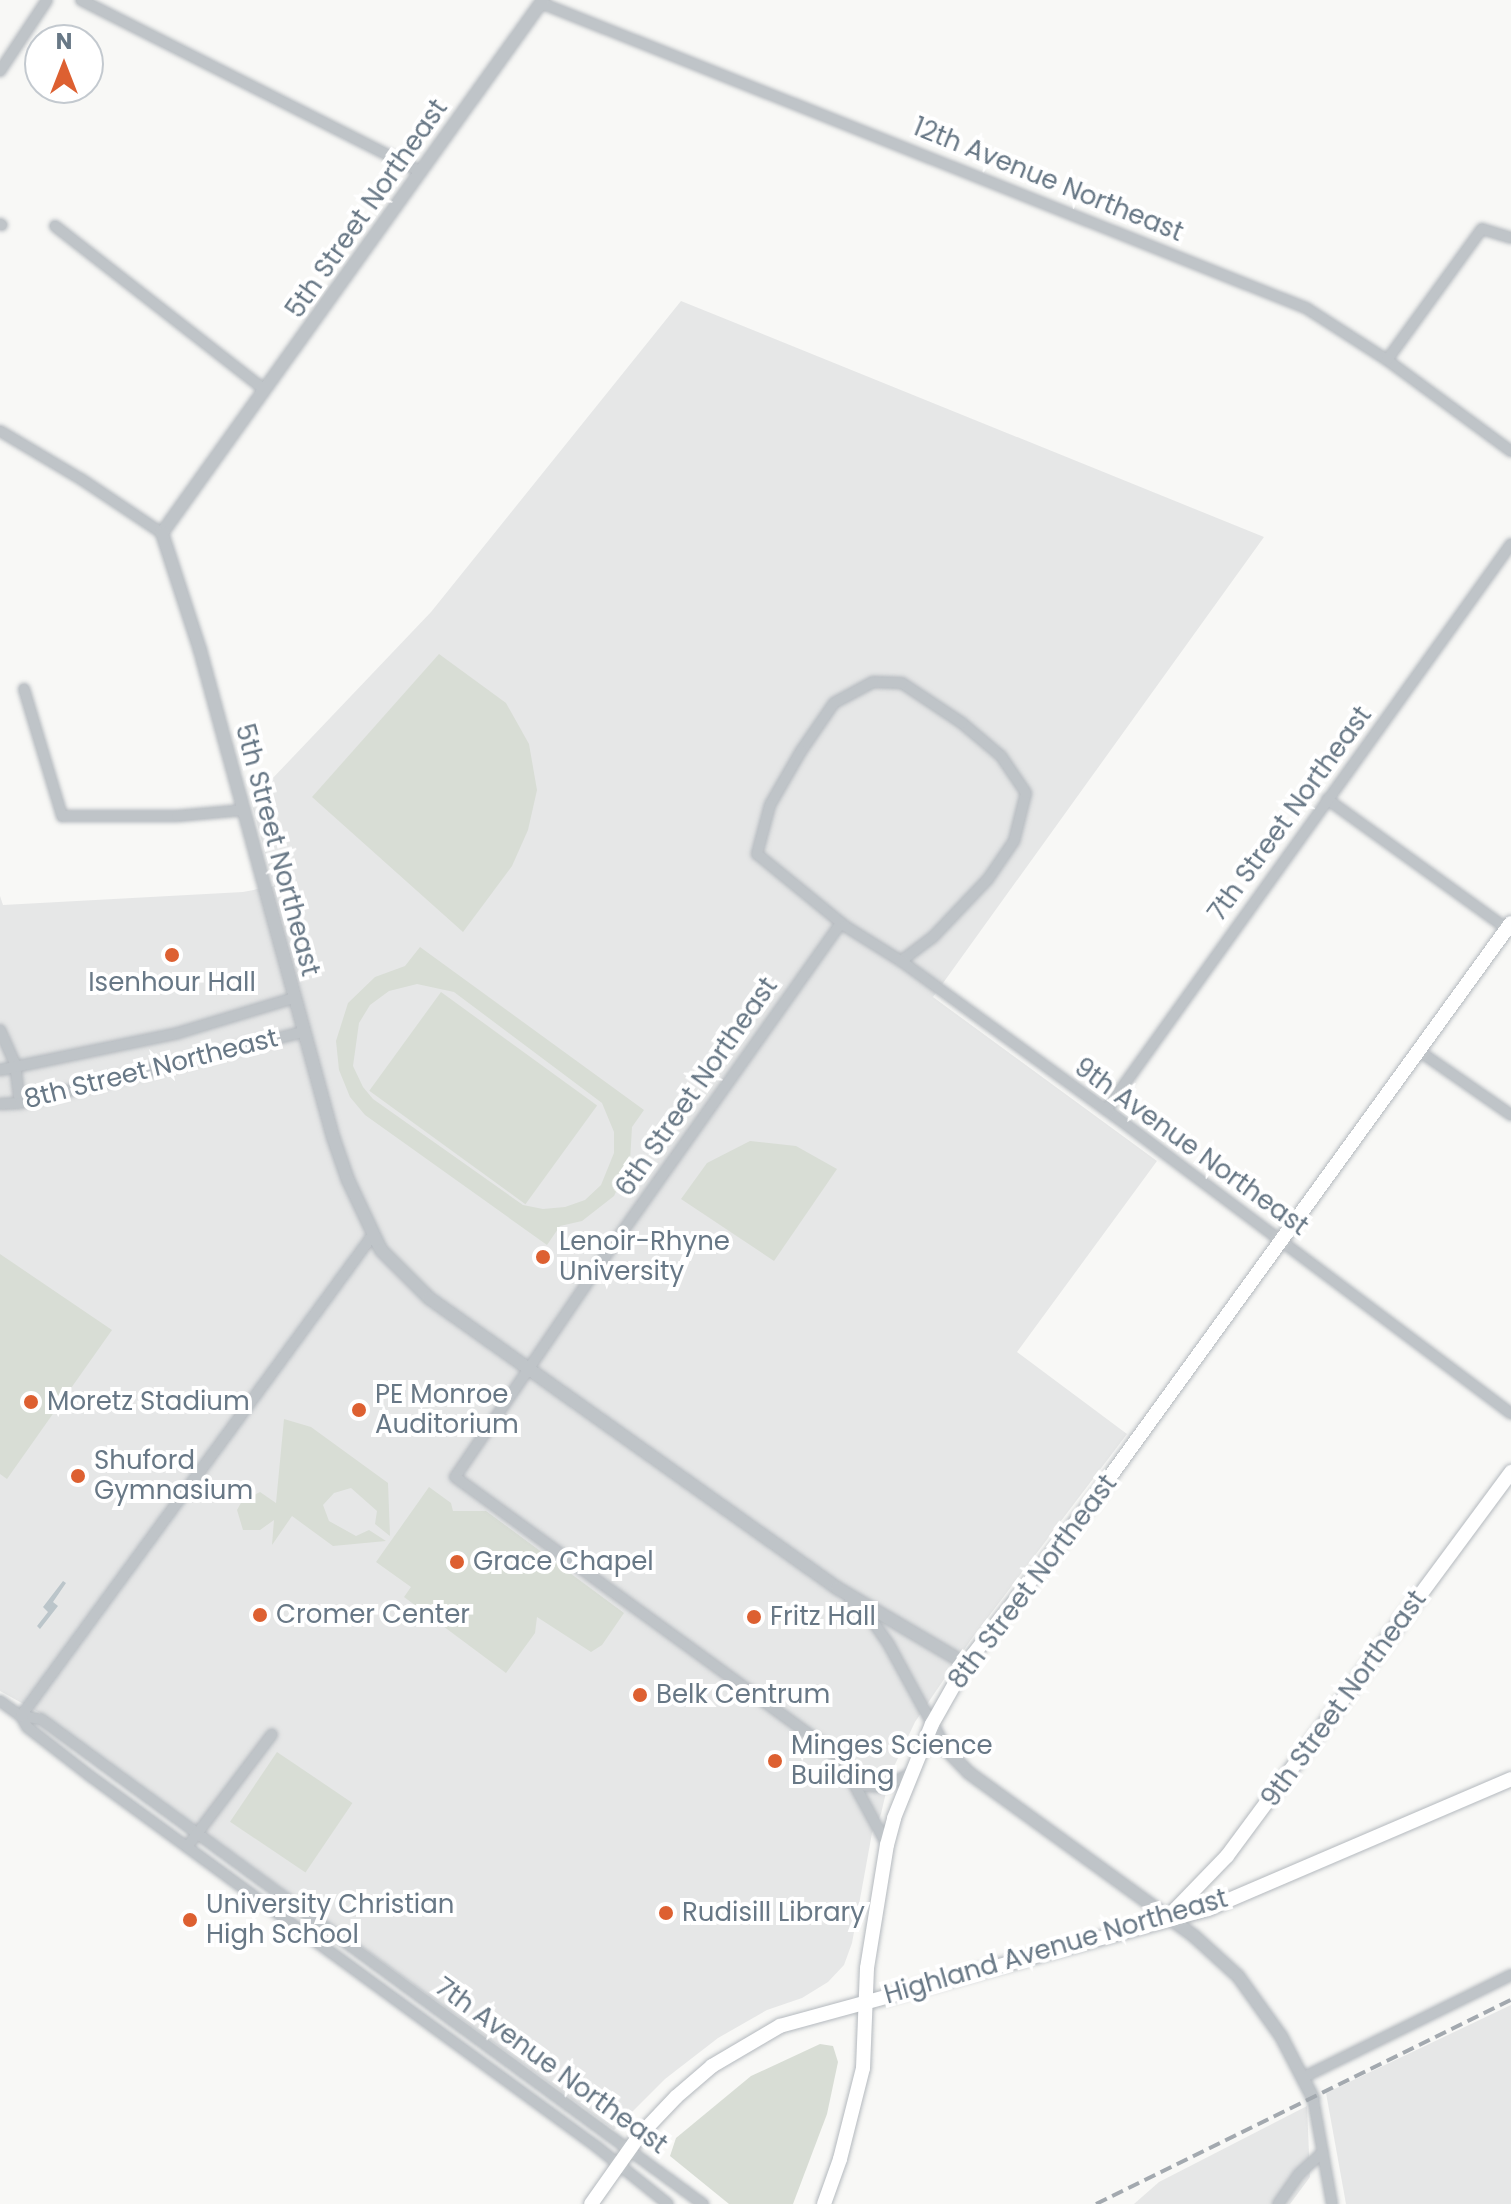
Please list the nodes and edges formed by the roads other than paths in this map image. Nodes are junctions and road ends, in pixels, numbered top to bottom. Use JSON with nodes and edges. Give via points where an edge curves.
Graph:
{"nodes":[{"id":1,"x":47,"y":0,"type":"edge"},
{"id":2,"x":81,"y":0,"type":"edge"},
{"id":3,"x":542,"y":1,"type":"edge"},
{"id":4,"x":0,"y":71,"type":"edge"},
{"id":5,"x":421,"y":172,"type":"junction"},
{"id":6,"x":55,"y":226,"type":"dead end"},
{"id":7,"x":1511,"y":238,"type":"edge"},
{"id":8,"x":1387,"y":360,"type":"junction"},
{"id":9,"x":265,"y":390,"type":"junction"},
{"id":10,"x":0,"y":431,"type":"edge"},
{"id":11,"x":1511,"y":451,"type":"edge"},
{"id":12,"x":162,"y":533,"type":"junction"},
{"id":13,"x":1511,"y":544,"type":"edge"},
{"id":14,"x":24,"y":689,"type":"dead end"},
{"id":15,"x":1327,"y":799,"type":"junction"},
{"id":16,"x":244,"y":810,"type":"junction"},
{"id":17,"x":841,"y":923,"type":"junction"},
{"id":18,"x":1509,"y":926,"type":"edge"},
{"id":19,"x":901,"y":961,"type":"junction"},
{"id":20,"x":294,"y":998,"type":"junction"},
{"id":21,"x":0,"y":1030,"type":"edge"},
{"id":22,"x":302,"y":1032,"type":"junction"},
{"id":23,"x":1419,"y":1051,"type":"junction"},
{"id":24,"x":16,"y":1069,"type":"junction"},
{"id":25,"x":0,"y":1070,"type":"edge"},
{"id":26,"x":20,"y":1103,"type":"junction"},
{"id":27,"x":0,"y":1104,"type":"edge"},
{"id":28,"x":1106,"y":1110,"type":"junction"},
{"id":29,"x":1511,"y":1115,"type":"edge"},
{"id":30,"x":372,"y":1236,"type":"junction"},
{"id":31,"x":1281,"y":1240,"type":"junction"},
{"id":32,"x":528,"y":1369,"type":"junction"},
{"id":33,"x":1511,"y":1414,"type":"edge"},
{"id":34,"x":1511,"y":1472,"type":"edge"},
{"id":35,"x":837,"y":1588,"type":"junction"},
{"id":36,"x":966,"y":1664,"type":"junction"},
{"id":37,"x":0,"y":1701,"type":"edge"},
{"id":38,"x":21,"y":1716,"type":"junction"},
{"id":39,"x":932,"y":1724,"type":"junction"},
{"id":40,"x":272,"y":1734,"type":"dead end"},
{"id":41,"x":910,"y":1774,"type":"junction"},
{"id":42,"x":1511,"y":1779,"type":"edge"},
{"id":43,"x":857,"y":1785,"type":"junction"},
{"id":44,"x":197,"y":1834,"type":"junction"},
{"id":45,"x":887,"y":1845,"type":"junction"},
{"id":46,"x":187,"y":1847,"type":"junction"},
{"id":47,"x":1167,"y":1918,"type":"junction"},
{"id":48,"x":1511,"y":1975,"type":"edge"},
{"id":49,"x":866,"y":2000,"type":"junction"},
{"id":50,"x":1304,"y":2077,"type":"junction"},
{"id":51,"x":1313,"y":2098,"type":"joint"},
{"id":52,"x":630,"y":2150,"type":"junction"},
{"id":53,"x":1323,"y":2152,"type":"junction"},
{"id":54,"x":619,"y":2165,"type":"junction"},
{"id":55,"x":591,"y":2204,"type":"edge"},
{"id":56,"x":668,"y":2204,"type":"edge"},
{"id":57,"x":703,"y":2204,"type":"edge"},
{"id":58,"x":824,"y":2204,"type":"edge"},
{"id":59,"x":1278,"y":2204,"type":"edge"},
{"id":60,"x":1332,"y":2204,"type":"edge"}],
"edges":[{"from":1,"to":4,"type":"street"},
{"from":2,"to":5,"type":"street"},
{"from":3,"to":5,"type":"street","name":"5th Street Northeast"},
{"from":3,"to":8,"type":"street","name":"12th Avenue Northeast","via":[[1288,300]]},
{"from":5,"to":9,"type":"street","name":"5th Street Northeast"},
{"from":6,"to":9,"type":"street"},
{"from":7,"to":8,"type":"street","via":[[1482,229]]},
{"from":8,"to":11,"type":"street","name":"12th Avenue Northeast"},
{"from":9,"to":12,"type":"street","name":"5th Street Northeast"},
{"from":10,"to":12,"type":"street"},
{"from":12,"to":16,"type":"street","name":"5th Street Northeast"},
{"from":13,"to":15,"type":"street","name":"7th Street Northeast"},
{"from":14,"to":16,"type":"street","via":[[62,816]]},
{"from":15,"to":18,"type":"street"},
{"from":15,"to":28,"type":"street","name":"7th Street Northeast"},
{"from":16,"to":20,"type":"street","name":"5th Street Northeast"},
{"from":17,"to":19,"type":"street","name":"9th Avenue Northeast"},
{"from":17,"to":19,"type":"street","via":[[757,854],[770,805],[834,703],[873,682],[902,683],[1001,756],[1026,793],[1014,841],[988,879],[932,938]]},
{"from":17,"to":32,"type":"street","name":"6th Street Northeast"},
{"from":18,"to":23,"type":"main road","name":"8th Street Northeast"},
{"from":19,"to":28,"type":"street","name":"9th Avenue Northeast"},
{"from":20,"to":22,"type":"street","name":"5th Street Northeast"},
{"from":20,"to":24,"type":"street","via":[[178,1033]]},
{"from":21,"to":24,"type":"street"},
{"from":22,"to":26,"type":"street","name":"8th Street Northeast"},
{"from":22,"to":30,"type":"street","name":"5th Street Northeast","via":[[338,1151]]},
{"from":23,"to":29,"type":"street"},
{"from":23,"to":31,"type":"main road","name":"8th Street Northeast"},
{"from":24,"to":25,"type":"street"},
{"from":24,"to":26,"type":"street"},
{"from":26,"to":27,"type":"street","name":"8th Street Northeast"},
{"from":28,"to":31,"type":"street","name":"9th Avenue Northeast"},
{"from":30,"to":32,"type":"street","name":"5th Street Northeast","via":[[391,1263],[429,1298]]},
{"from":30,"to":38,"type":"street"},
{"from":31,"to":33,"type":"street","name":"9th Avenue Northeast"},
{"from":31,"to":36,"type":"main road","name":"8th Street Northeast","via":[[1091,1503]]},
{"from":32,"to":35,"type":"street","name":"5th Street Northeast"},
{"from":32,"to":43,"type":"street","name":"6th Street Northeast","via":[[455,1477],[820,1742],[840,1758]]},
{"from":34,"to":47,"type":"main road","name":"9th Street Northeast","via":[[1227,1856]]},
{"from":35,"to":36,"type":"street","name":"5th Street Northeast"},
{"from":35,"to":39,"type":"street","via":[[871,1619]]},
{"from":36,"to":39,"type":"main road","name":"8th Street Northeast"},
{"from":37,"to":38,"type":"street","name":"7th Avenue Northeast"},
{"from":38,"to":44,"type":"street","name":"7th Avenue Northeast","via":[[41,1719]]},
{"from":38,"to":46,"type":"street","name":"7th Avenue Northeast","via":[[38,1735]]},
{"from":39,"to":41,"type":"main road","name":"8th Street Northeast"},
{"from":39,"to":47,"type":"street","via":[[944,1747],[969,1773]]},
{"from":40,"to":44,"type":"street"},
{"from":41,"to":43,"type":"street","via":[[883,1787]]},
{"from":41,"to":45,"type":"main road","name":"8th Street Northeast"},
{"from":42,"to":47,"type":"main road","name":"Highland Avenue Northeast","via":[[1208,1909]]},
{"from":43,"to":45,"type":"street"},
{"from":44,"to":46,"type":"street"},
{"from":44,"to":52,"type":"street","name":"7th Avenue Northeast"},
{"from":45,"to":49,"type":"main road","name":"8th Street Northeast"},
{"from":46,"to":54,"type":"street","name":"7th Avenue Northeast"},
{"from":47,"to":49,"type":"main road","name":"Highland Avenue Northeast"},
{"from":47,"to":50,"type":"street","via":[[1238,1976]]},
{"from":48,"to":50,"type":"street"},
{"from":49,"to":52,"type":"main road","via":[[780,2026],[743,2045],[676,2097]]},
{"from":49,"to":58,"type":"main road","name":"8th Street Northeast","via":[[863,2068]]},
{"from":50,"to":51,"type":"street"},
{"from":51,"to":53,"type":"street"},
{"from":52,"to":54,"type":"main road"},
{"from":52,"to":57,"type":"street","name":"7th Avenue Northeast"},
{"from":53,"to":59,"type":"street"},
{"from":53,"to":60,"type":"street"},
{"from":54,"to":55,"type":"main road"},
{"from":54,"to":56,"type":"street","name":"7th Avenue Northeast"}]}
